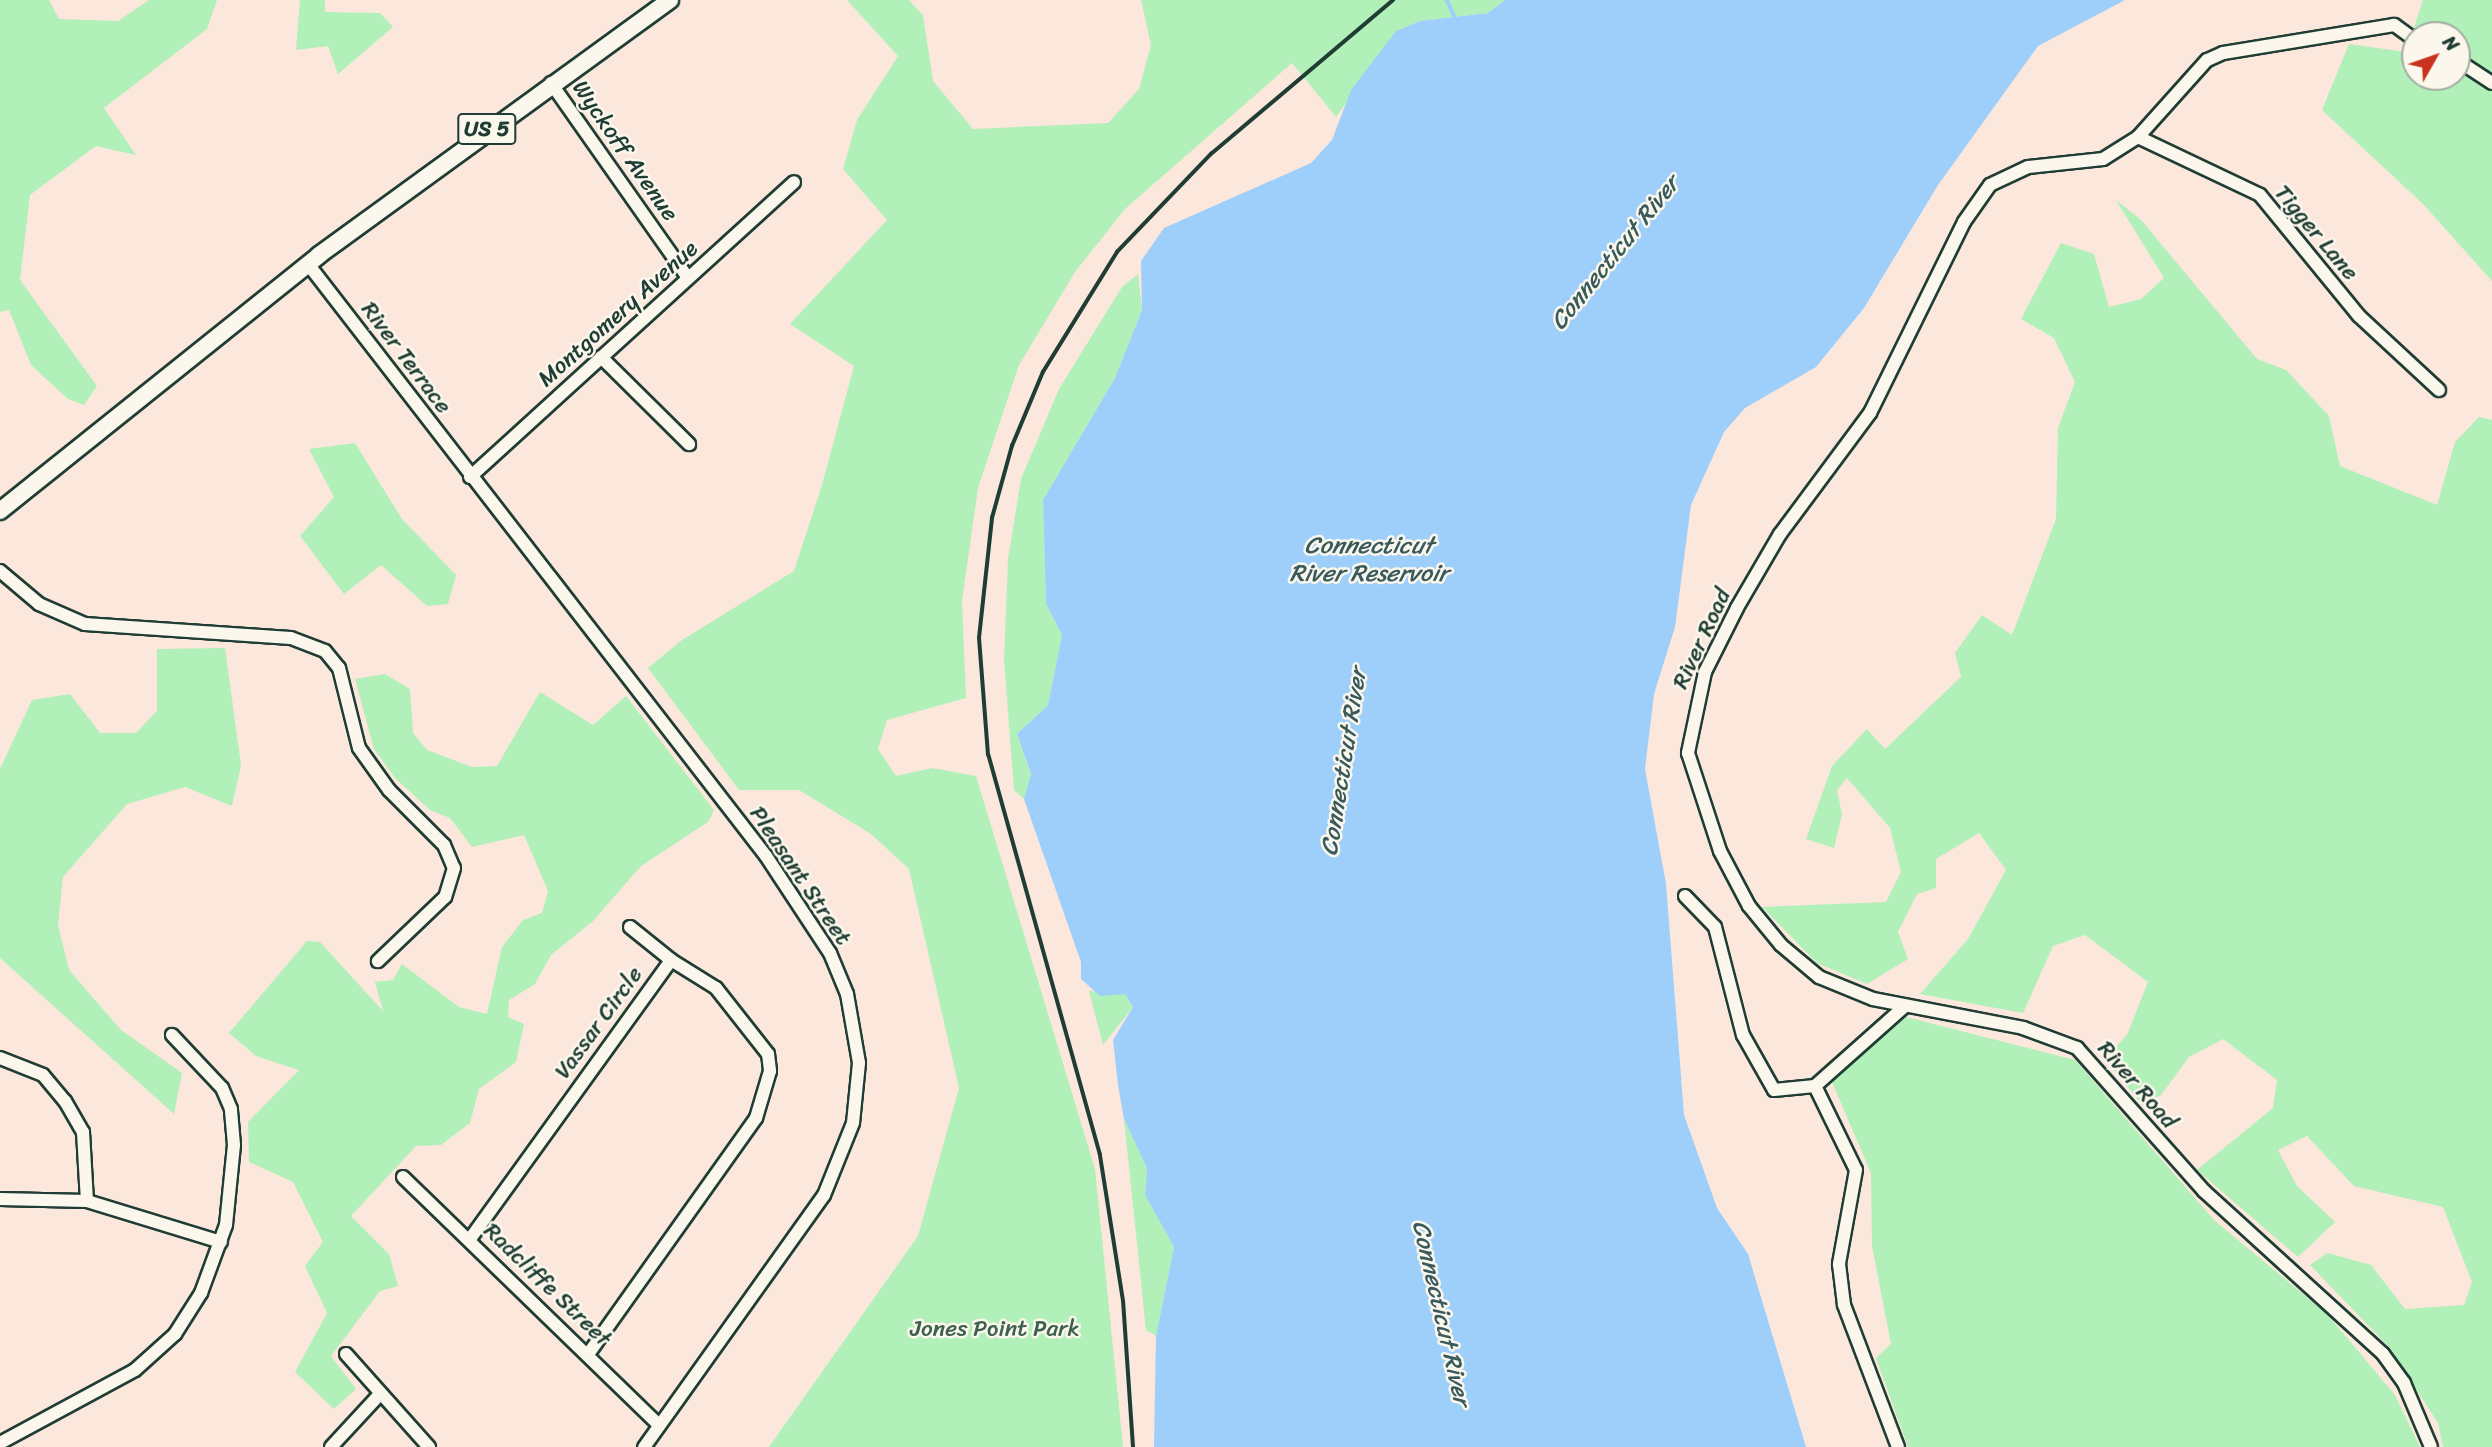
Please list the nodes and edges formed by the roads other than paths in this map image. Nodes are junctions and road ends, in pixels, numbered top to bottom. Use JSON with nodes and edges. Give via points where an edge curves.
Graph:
{"nodes":[{"id":1,"x":670,"y":0,"type":"edge"},
{"id":2,"x":2401,"y":30,"type":"edge"},
{"id":3,"x":2471,"y":69,"type":"edge"},
{"id":4,"x":551,"y":83,"type":"junction"},
{"id":5,"x":2492,"y":83,"type":"edge"},
{"id":6,"x":2138,"y":137,"type":"junction"},
{"id":7,"x":794,"y":182,"type":"dead end"},
{"id":8,"x":308,"y":264,"type":"junction"},
{"id":9,"x":688,"y":278,"type":"junction"},
{"id":10,"x":601,"y":357,"type":"junction"},
{"id":11,"x":2439,"y":390,"type":"dead end"},
{"id":12,"x":689,"y":444,"type":"dead end"},
{"id":13,"x":470,"y":477,"type":"junction"},
{"id":14,"x":0,"y":511,"type":"edge"},
{"id":15,"x":0,"y":571,"type":"edge"},
{"id":16,"x":1685,"y":896,"type":"dead end"},
{"id":17,"x":630,"y":926,"type":"dead end"},
{"id":18,"x":671,"y":960,"type":"junction"},
{"id":19,"x":378,"y":961,"type":"dead end"},
{"id":20,"x":1905,"y":1006,"type":"junction"},
{"id":21,"x":172,"y":1034,"type":"dead end"},
{"id":22,"x":0,"y":1058,"type":"edge"},
{"id":23,"x":1815,"y":1086,"type":"junction"},
{"id":24,"x":403,"y":1177,"type":"dead end"},
{"id":25,"x":0,"y":1199,"type":"edge"},
{"id":26,"x":87,"y":1201,"type":"junction"},
{"id":27,"x":470,"y":1239,"type":"junction"},
{"id":28,"x":221,"y":1242,"type":"junction"},
{"id":29,"x":346,"y":1354,"type":"dead end"},
{"id":30,"x":588,"y":1354,"type":"junction"},
{"id":31,"x":380,"y":1394,"type":"junction"},
{"id":32,"x":659,"y":1425,"type":"junction"},
{"id":33,"x":0,"y":1443,"type":"edge"},
{"id":34,"x":331,"y":1447,"type":"edge"},
{"id":35,"x":429,"y":1447,"type":"edge"},
{"id":36,"x":645,"y":1447,"type":"edge"},
{"id":37,"x":1898,"y":1447,"type":"edge"},
{"id":38,"x":2431,"y":1447,"type":"edge"}],
"edges":[{"from":1,"to":4,"type":"main road","number":"US 5"},
{"from":2,"to":6,"type":"street","name":"River Road","via":[[2394,25],[2223,53],[2207,60]]},
{"from":3,"to":5,"type":"street"},
{"from":4,"to":8,"type":"main road","number":"US 5"},
{"from":4,"to":9,"type":"street","name":"Wyckoff Avenue"},
{"from":6,"to":11,"type":"street","name":"Tigger Lane","via":[[2260,195],[2359,316]]},
{"from":6,"to":20,"type":"street","name":"River Road","via":[[2103,159],[2028,167],[1990,185],[1964,222],[1870,413],[1780,534],[1737,608],[1692,713],[1688,752],[1698,798],[1749,906],[1819,977]]},
{"from":7,"to":9,"type":"street","name":"Montgomery Avenue"},
{"from":8,"to":13,"type":"street","name":"River Terrace"},
{"from":8,"to":14,"type":"main road","number":"US 5"},
{"from":9,"to":10,"type":"street","name":"Montgomery Avenue"},
{"from":10,"to":12,"type":"street"},
{"from":10,"to":13,"type":"street","name":"Montgomery Avenue"},
{"from":13,"to":32,"type":"street","name":"Pleasant Street","via":[[766,856],[830,953],[847,994],[859,1063],[853,1123],[824,1195]]},
{"from":15,"to":19,"type":"street","via":[[39,604],[85,624],[291,638],[325,651],[339,668],[359,748],[444,845],[454,868],[446,897]]},
{"from":16,"to":23,"type":"street","via":[[1715,927],[1744,1035],[1763,1078],[1774,1090],[1787,1093]]},
{"from":17,"to":18,"type":"street"},
{"from":18,"to":27,"type":"street","name":"Vassar Circle"},
{"from":18,"to":30,"type":"street","name":"Vassar Circle","via":[[716,988],[742,1015],[768,1054],[770,1071],[756,1118]]},
{"from":20,"to":23,"type":"street"},
{"from":20,"to":38,"type":"street","name":"River Road","via":[[2023,1028],[2077,1048],[2204,1191],[2383,1354],[2404,1383]]},
{"from":21,"to":28,"type":"street","via":[[222,1088],[231,1109],[234,1145]]},
{"from":22,"to":26,"type":"street","via":[[43,1075],[65,1101],[83,1132]]},
{"from":23,"to":37,"type":"street","via":[[1856,1170],[1839,1264],[1844,1305]]},
{"from":24,"to":27,"type":"street","name":"Radcliffe Street"},
{"from":25,"to":26,"type":"street"},
{"from":26,"to":28,"type":"street"},
{"from":27,"to":30,"type":"street","name":"Radcliffe Street"},
{"from":28,"to":33,"type":"street","via":[[201,1293],[175,1334],[135,1370]]},
{"from":29,"to":31,"type":"street"},
{"from":30,"to":32,"type":"street","name":"Radcliffe Street"},
{"from":31,"to":34,"type":"street"},
{"from":31,"to":35,"type":"street"},
{"from":32,"to":36,"type":"street","name":"Pleasant Street"}]}
